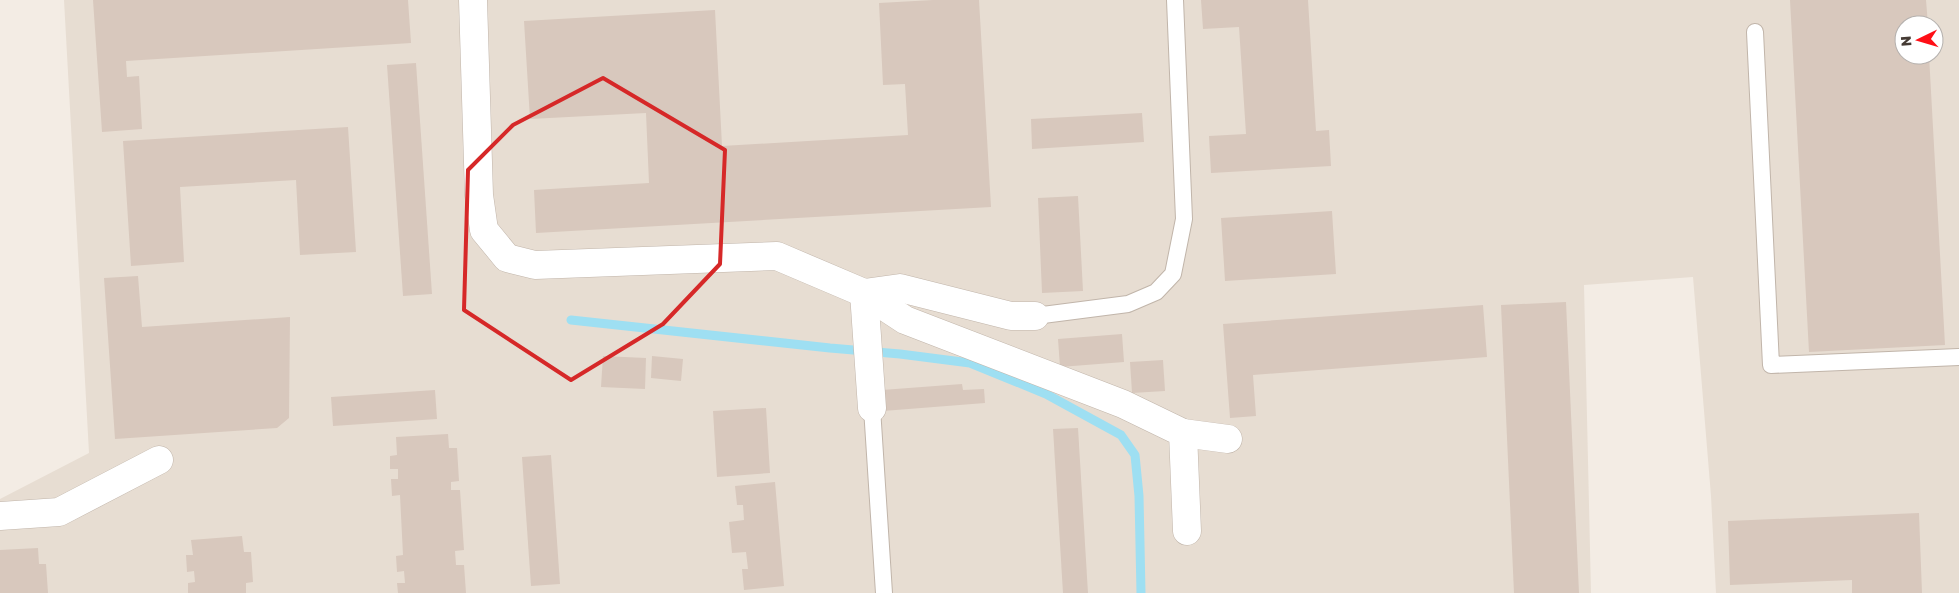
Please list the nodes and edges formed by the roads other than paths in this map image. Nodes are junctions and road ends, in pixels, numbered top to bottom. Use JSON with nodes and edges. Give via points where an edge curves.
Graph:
{"nodes":[{"id":1,"x":472,"y":0,"type":"edge"},
{"id":2,"x":1175,"y":0,"type":"edge"},
{"id":3,"x":1755,"y":32,"type":"dead end"},
{"id":4,"x":864,"y":293,"type":"junction"},
{"id":5,"x":1035,"y":316,"type":"joint"},
{"id":6,"x":1959,"y":357,"type":"edge"},
{"id":7,"x":872,"y":408,"type":"joint"},
{"id":8,"x":1183,"y":433,"type":"junction"},
{"id":9,"x":1228,"y":438,"type":"dead end"},
{"id":10,"x":159,"y":460,"type":"dead end"},
{"id":11,"x":0,"y":516,"type":"edge"},
{"id":12,"x":1187,"y":532,"type":"dead end"},
{"id":13,"x":884,"y":593,"type":"edge"}],
"edges":[{"from":1,"to":4,"type":"street","via":[[484,230],[507,258],[534,265],[777,256]]},
{"from":2,"to":5,"type":"lane","via":[[1184,219],[1173,274],[1156,292],[1128,304]]},
{"from":3,"to":6,"type":"lane","via":[[1771,365]]},
{"from":4,"to":5,"type":"street","via":[[900,288],[1010,316]]},
{"from":4,"to":7,"type":"street"},
{"from":4,"to":8,"type":"street","via":[[905,320],[1123,404]]},
{"from":7,"to":13,"type":"lane"},
{"from":8,"to":9,"type":"street"},
{"from":8,"to":12,"type":"street"},
{"from":10,"to":11,"type":"street","via":[[58,512]]}]}
